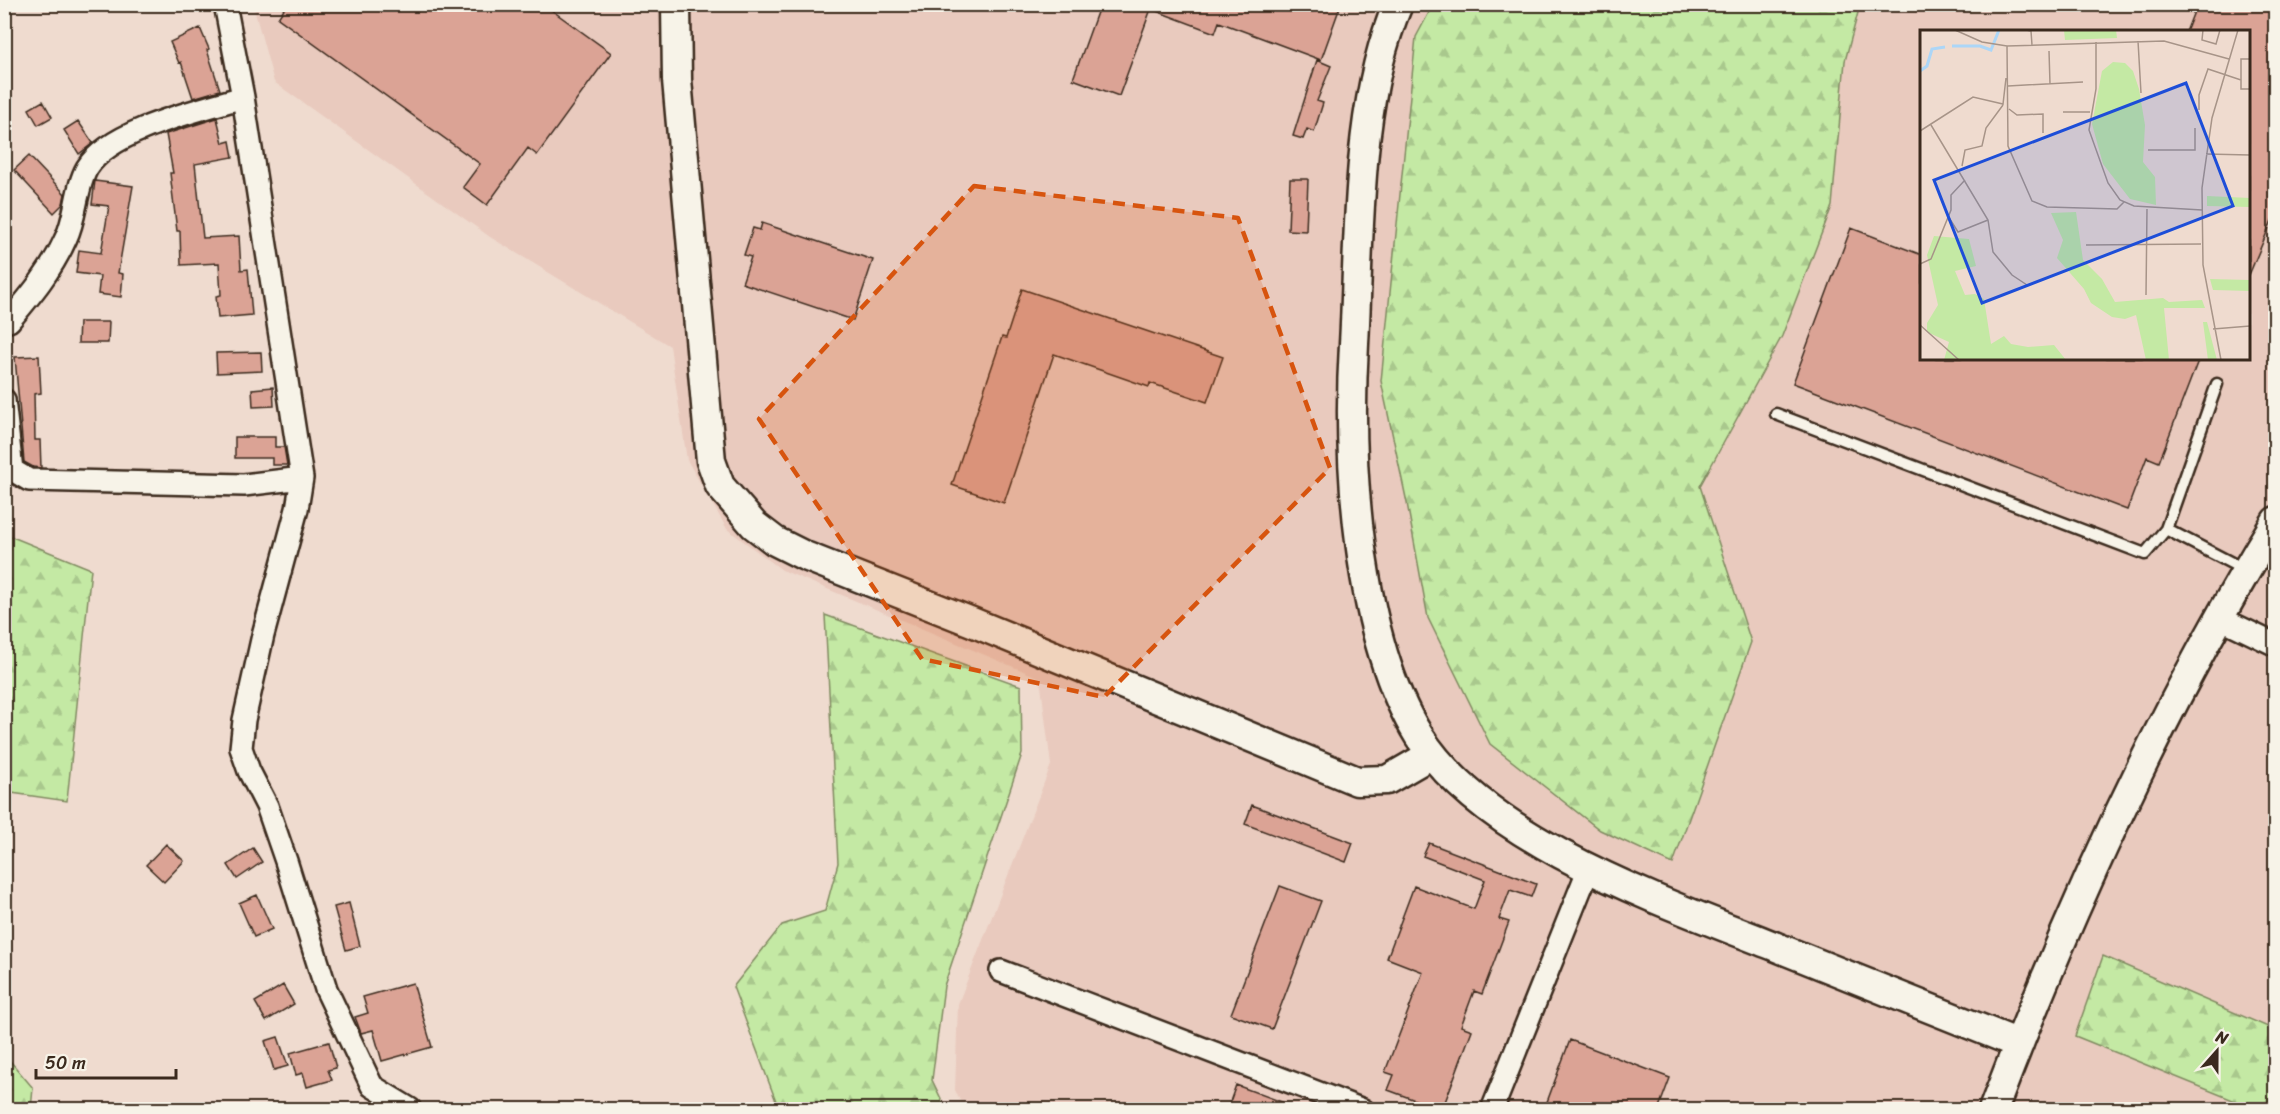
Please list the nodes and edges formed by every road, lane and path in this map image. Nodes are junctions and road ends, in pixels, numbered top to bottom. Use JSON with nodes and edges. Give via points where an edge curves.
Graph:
{"nodes":[{"id":1,"x":225,"y":4,"type":"edge"},
{"id":2,"x":676,"y":4,"type":"edge"},
{"id":3,"x":1398,"y":4,"type":"edge"},
{"id":4,"x":243,"y":97,"type":"junction"},
{"id":5,"x":4,"y":322,"type":"edge"},
{"id":6,"x":2217,"y":384,"type":"dead end"},
{"id":7,"x":4,"y":400,"type":"edge"},
{"id":8,"x":1776,"y":414,"type":"dead end"},
{"id":9,"x":302,"y":478,"type":"junction"},
{"id":10,"x":2276,"y":521,"type":"edge"},
{"id":11,"x":2166,"y":529,"type":"junction"},
{"id":12,"x":2246,"y":570,"type":"junction"},
{"id":13,"x":2220,"y":618,"type":"junction"},
{"id":14,"x":2276,"y":645,"type":"edge"},
{"id":15,"x":1432,"y":754,"type":"junction"},
{"id":16,"x":1588,"y":868,"type":"junction"},
{"id":17,"x":1001,"y":971,"type":"dead end"},
{"id":18,"x":2019,"y":1044,"type":"junction"},
{"id":19,"x":410,"y":1109,"type":"edge"},
{"id":20,"x":1363,"y":1110,"type":"edge"},
{"id":21,"x":1492,"y":1110,"type":"edge"},
{"id":22,"x":1993,"y":1110,"type":"edge"}],
"edges":[{"from":1,"to":4,"type":"street"},
{"from":2,"to":15,"type":"street","via":[[677,80],[711,461],[720,486],[754,525],[805,556],[1357,781],[1387,780]]},
{"from":3,"to":15,"type":"street","via":[[1375,73],[1365,139],[1352,378],[1354,468],[1360,549],[1379,637],[1409,718]]},
{"from":4,"to":5,"type":"street","via":[[139,130],[107,149],[87,168],[67,238],[39,285]]},
{"from":4,"to":9,"type":"street"},
{"from":6,"to":11,"type":"lane"},
{"from":7,"to":9,"type":"street","via":[[12,470],[29,480],[244,485]]},
{"from":8,"to":11,"type":"lane","via":[[2145,554]]},
{"from":9,"to":19,"type":"street","via":[[263,635],[241,748],[267,806],[326,989],[372,1086]]},
{"from":10,"to":12,"type":"street"},
{"from":11,"to":12,"type":"lane"},
{"from":12,"to":13,"type":"street"},
{"from":13,"to":14,"type":"street"},
{"from":13,"to":18,"type":"street","via":[[2096,862]]},
{"from":15,"to":16,"type":"street","via":[[1466,790],[1497,813]]},
{"from":16,"to":18,"type":"street","via":[[1649,897]]},
{"from":16,"to":21,"type":"street"},
{"from":17,"to":20,"type":"street"},
{"from":18,"to":22,"type":"street"}]}
